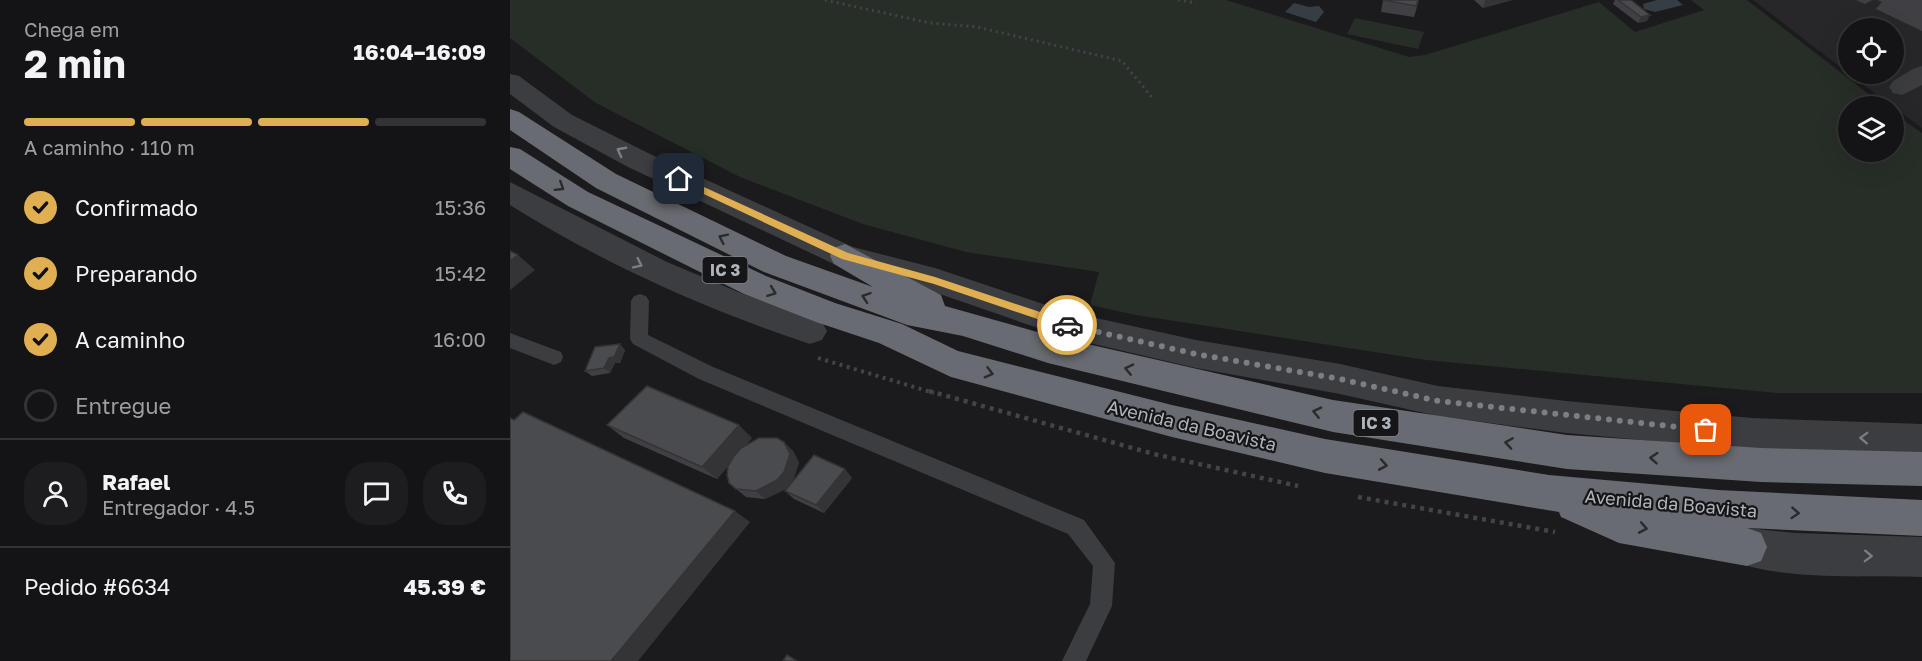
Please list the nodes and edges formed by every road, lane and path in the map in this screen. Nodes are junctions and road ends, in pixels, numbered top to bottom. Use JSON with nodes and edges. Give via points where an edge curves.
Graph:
{"nodes":[{"id":1,"x":825,"y":0,"type":"edge"},
{"id":2,"x":1178,"y":0,"type":"edge"},
{"id":3,"x":1196,"y":3,"type":"dead end"},
{"id":4,"x":510,"y":82,"type":"edge"},
{"id":5,"x":1154,"y":100,"type":"dead end"},
{"id":6,"x":510,"y":118,"type":"edge"},
{"id":7,"x":510,"y":156,"type":"edge"},
{"id":8,"x":510,"y":192,"type":"edge"},
{"id":9,"x":845,"y":256,"type":"junction"},
{"id":10,"x":640,"y":301,"type":"dead end"},
{"id":11,"x":963,"y":324,"type":"junction"},
{"id":12,"x":810,"y":331,"type":"joint"},
{"id":13,"x":510,"y":340,"type":"edge"},
{"id":14,"x":554,"y":357,"type":"dead end"},
{"id":15,"x":951,"y":363,"type":"junction"},
{"id":16,"x":1922,"y":440,"type":"edge"},
{"id":17,"x":1922,"y":469,"type":"edge"},
{"id":18,"x":1549,"y":493,"type":"junction"},
{"id":19,"x":1922,"y":518,"type":"edge"},
{"id":20,"x":1747,"y":547,"type":"joint"},
{"id":21,"x":1922,"y":558,"type":"edge"},
{"id":22,"x":1074,"y":661,"type":"edge"}],
"edges":[{"from":1,"to":5,"type":"path","via":[[930,23],[977,27],[1122,61]]},
{"from":2,"to":3,"type":"path"},
{"from":9,"to":4,"type":"street","one_way":true,"via":[[638,160],[563,121]]},
{"from":11,"to":6,"type":"highway","number":"IC 3","one_way":true,"via":[[908,312],[775,264],[606,181]]},
{"from":7,"to":15,"type":"highway","name":"Avenida da Boavista","number":"IC 3","one_way":true,"via":[[578,199],[755,285],[890,333]]},
{"from":8,"to":12,"type":"street","one_way":true,"via":[[579,234],[668,279]]},
{"from":9,"to":11,"type":"highway"},
{"from":16,"to":9,"type":"street","one_way":true,"via":[[1752,434],[1438,401],[1064,324],[935,280]]},
{"from":10,"to":22,"type":"lane","via":[[639,339],[706,374],[1076,527],[1104,563],[1101,606]]},
{"from":17,"to":11,"type":"highway","number":"IC 3","one_way":true,"via":[[1761,465],[1567,452],[1333,416],[1060,352]]},
{"from":12,"to":15,"type":"highway"},
{"from":13,"to":14,"type":"lane"},
{"from":15,"to":18,"type":"highway","name":"Avenida da Boavista","number":"IC 3","one_way":true,"via":[[1172,422],[1325,456]]},
{"from":18,"to":19,"type":"highway","name":"Avenida da Boavista","number":"IC 3","one_way":true,"via":[[1718,508]]},
{"from":18,"to":20,"type":"highway","one_way":true,"via":[[1619,524]]},
{"from":20,"to":21,"type":"street","name":"Avenida da Boavista","one_way":true}]}
